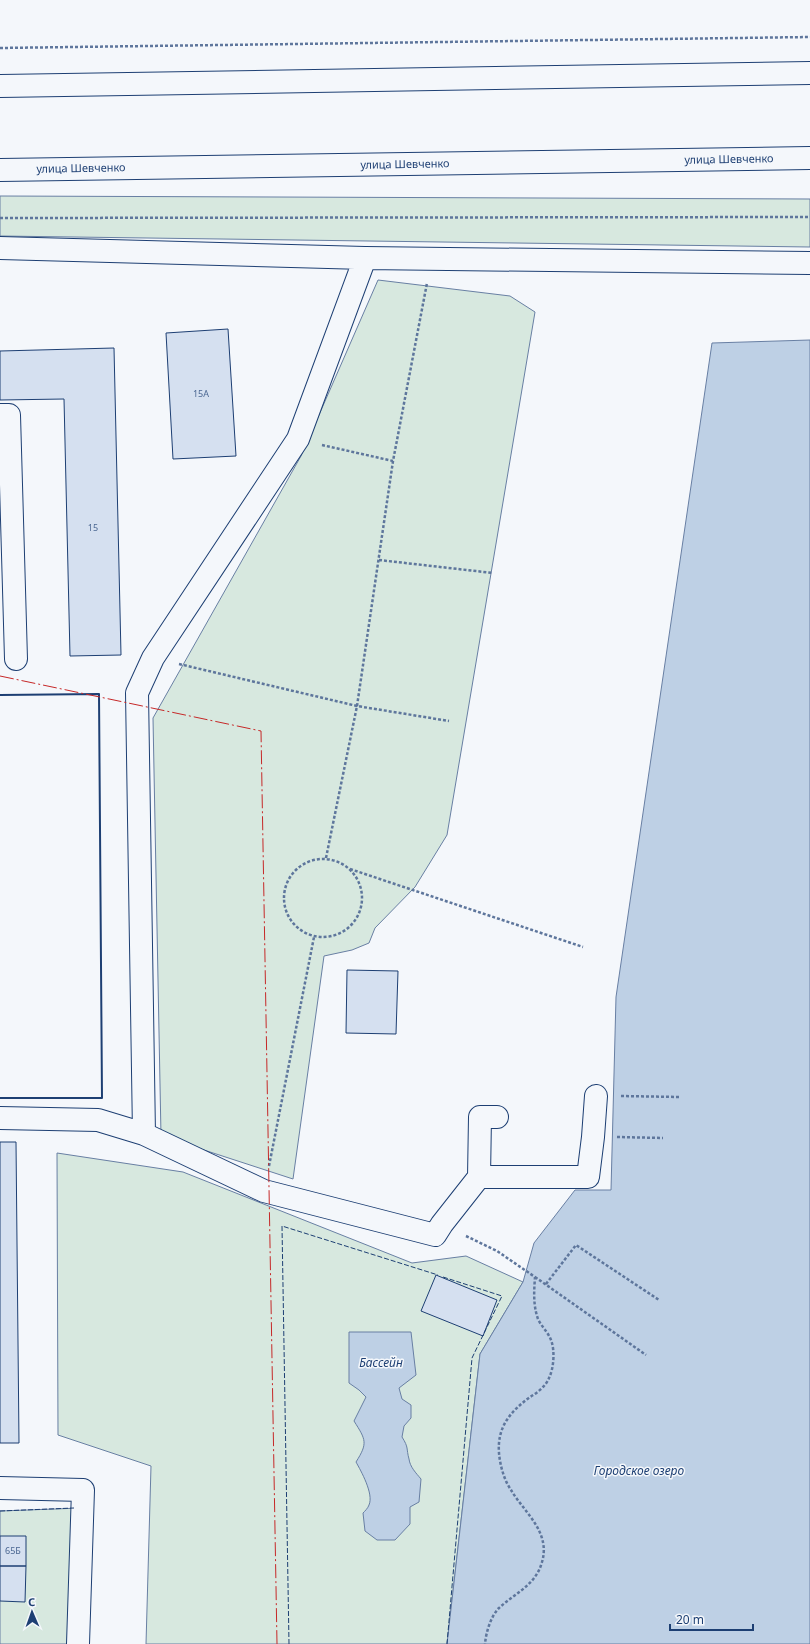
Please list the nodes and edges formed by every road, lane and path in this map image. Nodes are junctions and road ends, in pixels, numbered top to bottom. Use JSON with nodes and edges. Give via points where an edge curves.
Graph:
{"nodes":[{"id":1,"x":810,"y":37,"type":"edge"},
{"id":2,"x":0,"y":48,"type":"edge"},
{"id":3,"x":810,"y":74,"type":"edge"},
{"id":4,"x":0,"y":86,"type":"edge"},
{"id":5,"x":810,"y":158,"type":"edge"},
{"id":6,"x":0,"y":170,"type":"edge"},
{"id":7,"x":810,"y":217,"type":"edge"},
{"id":8,"x":0,"y":218,"type":"edge"},
{"id":9,"x":0,"y":248,"type":"edge"},
{"id":10,"x":365,"y":258,"type":"junction"},
{"id":11,"x":431,"y":259,"type":"junction"},
{"id":12,"x":810,"y":263,"type":"edge"},
{"id":13,"x":0,"y":415,"type":"edge"},
{"id":14,"x":298,"y":439,"type":"junction"},
{"id":15,"x":393,"y":461,"type":"junction"},
{"id":16,"x":379,"y":560,"type":"junction"},
{"id":17,"x":493,"y":573,"type":"dead end"},
{"id":18,"x":153,"y":658,"type":"junction"},
{"id":19,"x":16,"y":659,"type":"dead end"},
{"id":20,"x":357,"y":706,"type":"junction"},
{"id":21,"x":449,"y":721,"type":"dead end"},
{"id":22,"x":326,"y":858,"type":"junction"},
{"id":23,"x":350,"y":868,"type":"junction"},
{"id":24,"x":314,"y":937,"type":"junction"},
{"id":25,"x":583,"y":948,"type":"dead end"},
{"id":26,"x":596,"y":1096,"type":"joint"},
{"id":27,"x":681,"y":1097,"type":"dead end"},
{"id":28,"x":497,"y":1117,"type":"dead end"},
{"id":29,"x":0,"y":1118,"type":"edge"},
{"id":30,"x":144,"y":1134,"type":"junction"},
{"id":31,"x":594,"y":1137,"type":"junction"},
{"id":32,"x":663,"y":1138,"type":"dead end"},
{"id":33,"x":479,"y":1177,"type":"junction"},
{"id":34,"x":264,"y":1191,"type":"junction"},
{"id":35,"x":497,"y":1250,"type":"dead end"},
{"id":36,"x":534,"y":1277,"type":"junction"},
{"id":37,"x":546,"y":1284,"type":"junction"},
{"id":38,"x":659,"y":1300,"type":"dead end"},
{"id":39,"x":646,"y":1355,"type":"dead end"},
{"id":40,"x":0,"y":1488,"type":"edge"},
{"id":41,"x":78,"y":1644,"type":"edge"},
{"id":42,"x":486,"y":1644,"type":"edge"}],
"edges":[{"from":1,"to":2,"type":"path"},
{"from":3,"to":4,"type":"street"},
{"from":5,"to":6,"type":"street","name":"улица Шевченко"},
{"from":7,"to":8,"type":"path"},
{"from":9,"to":10,"type":"street"},
{"from":10,"to":11,"type":"street"},
{"from":10,"to":14,"type":"street"},
{"from":11,"to":12,"type":"street"},
{"from":11,"to":15,"type":"path"},
{"from":13,"to":19,"type":"street","via":[[9,415]]},
{"from":14,"to":15,"type":"path"},
{"from":14,"to":18,"type":"street"},
{"from":15,"to":16,"type":"path"},
{"from":16,"to":17,"type":"path"},
{"from":16,"to":20,"type":"path"},
{"from":18,"to":20,"type":"path"},
{"from":18,"to":30,"type":"street","via":[[137,693]]},
{"from":20,"to":21,"type":"path"},
{"from":20,"to":22,"type":"path"},
{"from":22,"to":23,"type":"path","via":[[337,860]]},
{"from":22,"to":24,"type":"path","via":[[306,862],[293,872],[285,886],[283,903],[288,918],[299,929]]},
{"from":23,"to":24,"type":"path","via":[[359,880],[363,895],[358,916],[344,931],[328,937]]},
{"from":23,"to":25,"type":"path"},
{"from":24,"to":34,"type":"path"},
{"from":26,"to":27,"type":"path"},
{"from":26,"to":31,"type":"street"},
{"from":28,"to":33,"type":"street","via":[[480,1117]]},
{"from":29,"to":30,"type":"street","via":[[98,1120]]},
{"from":30,"to":34,"type":"street"},
{"from":31,"to":32,"type":"path"},
{"from":31,"to":33,"type":"street","via":[[588,1177]]},
{"from":33,"to":34,"type":"street","via":[[435,1235]]},
{"from":35,"to":36,"type":"path"},
{"from":36,"to":37,"type":"path"},
{"from":36,"to":42,"type":"path","via":[[533,1298],[538,1319],[551,1340],[552,1367],[549,1379],[539,1391],[511,1413],[502,1429],[499,1452],[510,1490],[534,1520],[540,1534],[542,1562],[534,1580],[498,1609],[490,1622]]},
{"from":37,"to":38,"type":"path","via":[[576,1245]]},
{"from":37,"to":39,"type":"path"},
{"from":40,"to":41,"type":"street","via":[[82,1490]]}]}
